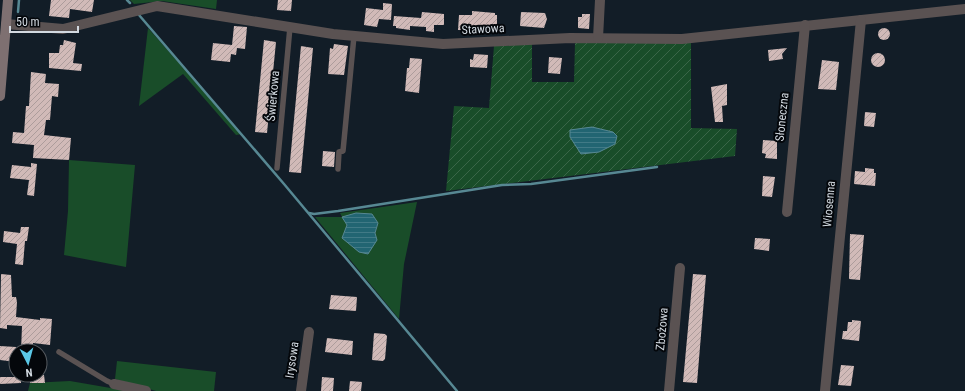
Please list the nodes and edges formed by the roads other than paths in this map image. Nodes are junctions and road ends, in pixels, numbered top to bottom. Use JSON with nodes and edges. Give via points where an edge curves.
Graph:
{"nodes":[{"id":1,"x":8,"y":0,"type":"edge"},
{"id":2,"x":600,"y":0,"type":"edge"},
{"id":3,"x":965,"y":9,"type":"edge"},
{"id":4,"x":861,"y":20,"type":"junction"},
{"id":5,"x":6,"y":24,"type":"junction"},
{"id":6,"x":805,"y":25,"type":"junction"},
{"id":7,"x":290,"y":27,"type":"junction"},
{"id":8,"x":354,"y":36,"type":"junction"},
{"id":9,"x":598,"y":38,"type":"junction"},
{"id":10,"x":2,"y":39,"type":"edge"},
{"id":11,"x":0,"y":96,"type":"edge"},
{"id":12,"x":277,"y":168,"type":"dead end"},
{"id":13,"x":338,"y":169,"type":"dead end"},
{"id":14,"x":787,"y":212,"type":"dead end"},
{"id":15,"x":680,"y":268,"type":"dead end"},
{"id":16,"x":309,"y":332,"type":"dead end"},
{"id":17,"x":60,"y":352,"type":"dead end"},
{"id":18,"x":114,"y":384,"type":"joint"},
{"id":19,"x":146,"y":391,"type":"edge"},
{"id":20,"x":301,"y":391,"type":"edge"},
{"id":21,"x":669,"y":391,"type":"edge"},
{"id":22,"x":825,"y":391,"type":"edge"}],
"edges":[{"from":1,"to":5,"type":"main road"},
{"from":2,"to":9,"type":"street"},
{"from":3,"to":4,"type":"street","name":"Stawowa"},
{"from":4,"to":6,"type":"street","name":"Stawowa"},
{"from":4,"to":22,"type":"street","name":"Wiosenna"},
{"from":5,"to":7,"type":"street","name":"Stawowa","via":[[63,29],[157,6]]},
{"from":5,"to":10,"type":"main road"},
{"from":6,"to":9,"type":"street","name":"Stawowa","via":[[682,39]]},
{"from":6,"to":14,"type":"street","name":"Słoneczna"},
{"from":7,"to":8,"type":"street","name":"Stawowa"},
{"from":7,"to":12,"type":"lane","name":"Świerkowa"},
{"from":8,"to":9,"type":"street","name":"Stawowa","via":[[443,44]]},
{"from":8,"to":13,"type":"lane","via":[[343,151],[339,152]]},
{"from":10,"to":11,"type":"main road"},
{"from":15,"to":21,"type":"street","name":"Zbożowa"},
{"from":16,"to":20,"type":"street","name":"Irysowa"},
{"from":17,"to":18,"type":"lane"},
{"from":18,"to":19,"type":"street"}]}
